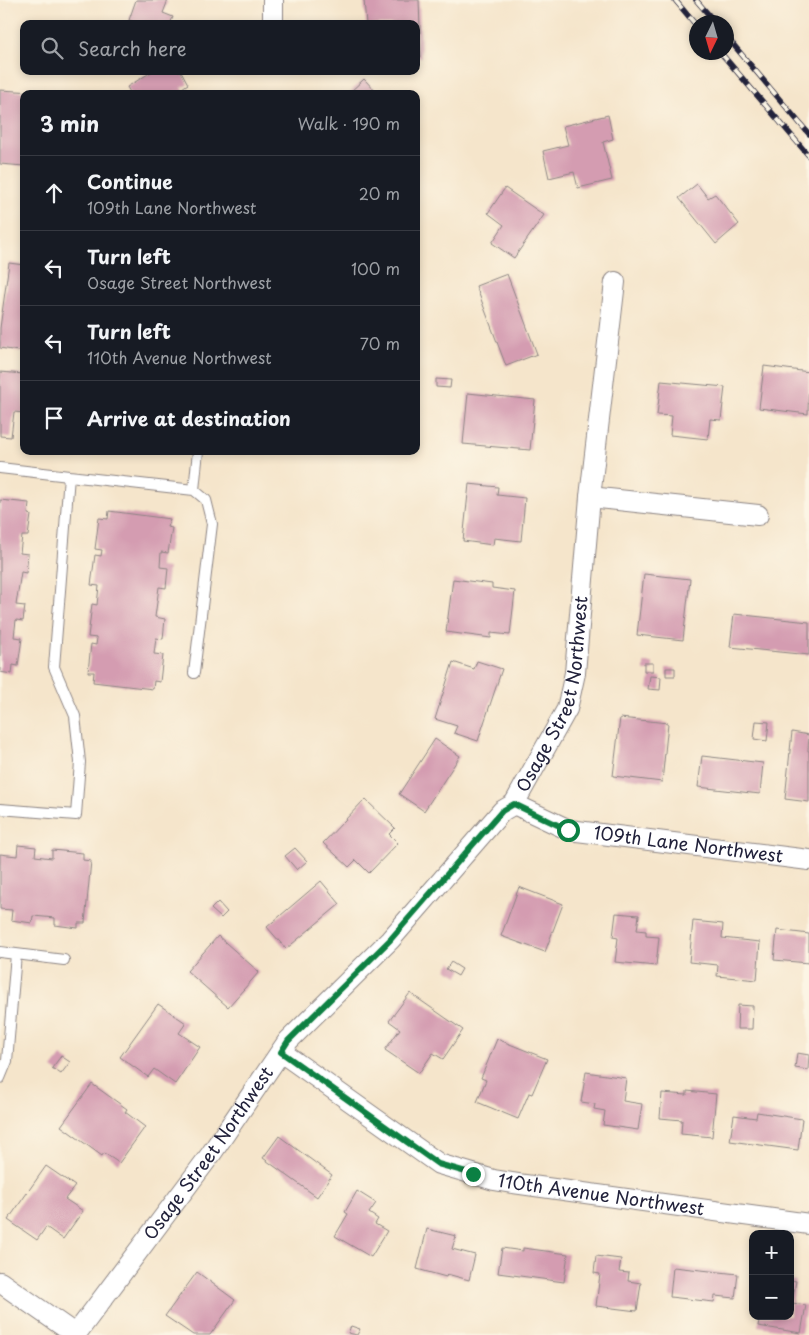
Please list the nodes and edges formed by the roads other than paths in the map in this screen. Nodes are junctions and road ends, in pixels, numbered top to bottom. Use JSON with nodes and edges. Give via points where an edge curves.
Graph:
{"nodes":[{"id":1,"x":273,"y":0,"type":"edge"},
{"id":2,"x":272,"y":20,"type":"edge"},
{"id":3,"x":614,"y":282,"type":"dead end"},
{"id":4,"x":198,"y":455,"type":"edge"},
{"id":5,"x":0,"y":468,"type":"edge"},
{"id":6,"x":70,"y":476,"type":"junction"},
{"id":7,"x":194,"y":490,"type":"junction"},
{"id":8,"x":590,"y":497,"type":"junction"},
{"id":9,"x":758,"y":515,"type":"dead end"},
{"id":10,"x":194,"y":673,"type":"dead end"},
{"id":11,"x":514,"y":804,"type":"junction"},
{"id":12,"x":0,"y":809,"type":"edge"},
{"id":13,"x":809,"y":860,"type":"edge"},
{"id":14,"x":0,"y":952,"type":"edge"},
{"id":15,"x":16,"y":954,"type":"junction"},
{"id":16,"x":64,"y":960,"type":"dead end"},
{"id":17,"x":281,"y":1052,"type":"junction"},
{"id":18,"x":0,"y":1078,"type":"edge"},
{"id":19,"x":809,"y":1224,"type":"edge"},
{"id":20,"x":0,"y":1282,"type":"edge"},
{"id":21,"x":76,"y":1335,"type":"edge"}],
"edges":[{"from":1,"to":2,"type":"street"},
{"from":3,"to":8,"type":"street","name":"Osage Street Northwest"},
{"from":4,"to":7,"type":"lane"},
{"from":5,"to":6,"type":"lane"},
{"from":6,"to":7,"type":"lane"},
{"from":6,"to":12,"type":"lane","via":[[54,667],[75,716],[80,762],[76,815]]},
{"from":7,"to":10,"type":"lane","via":[[206,500],[212,524]]},
{"from":8,"to":9,"type":"street"},
{"from":8,"to":11,"type":"street","name":"Osage Street Northwest","via":[[575,673],[568,704]]},
{"from":11,"to":13,"type":"street","name":"109th Lane Northwest","via":[[568,830]]},
{"from":11,"to":17,"type":"street","name":"Osage Street Northwest","via":[[502,811],[390,940],[288,1041]]},
{"from":14,"to":15,"type":"lane"},
{"from":15,"to":16,"type":"lane"},
{"from":15,"to":18,"type":"lane","via":[[7,1060]]},
{"from":17,"to":19,"type":"street","name":"110th Avenue Northwest","via":[[438,1164],[494,1180]]},
{"from":17,"to":21,"type":"street","name":"Osage Street Northwest","via":[[211,1154]]},
{"from":20,"to":21,"type":"street"}]}
